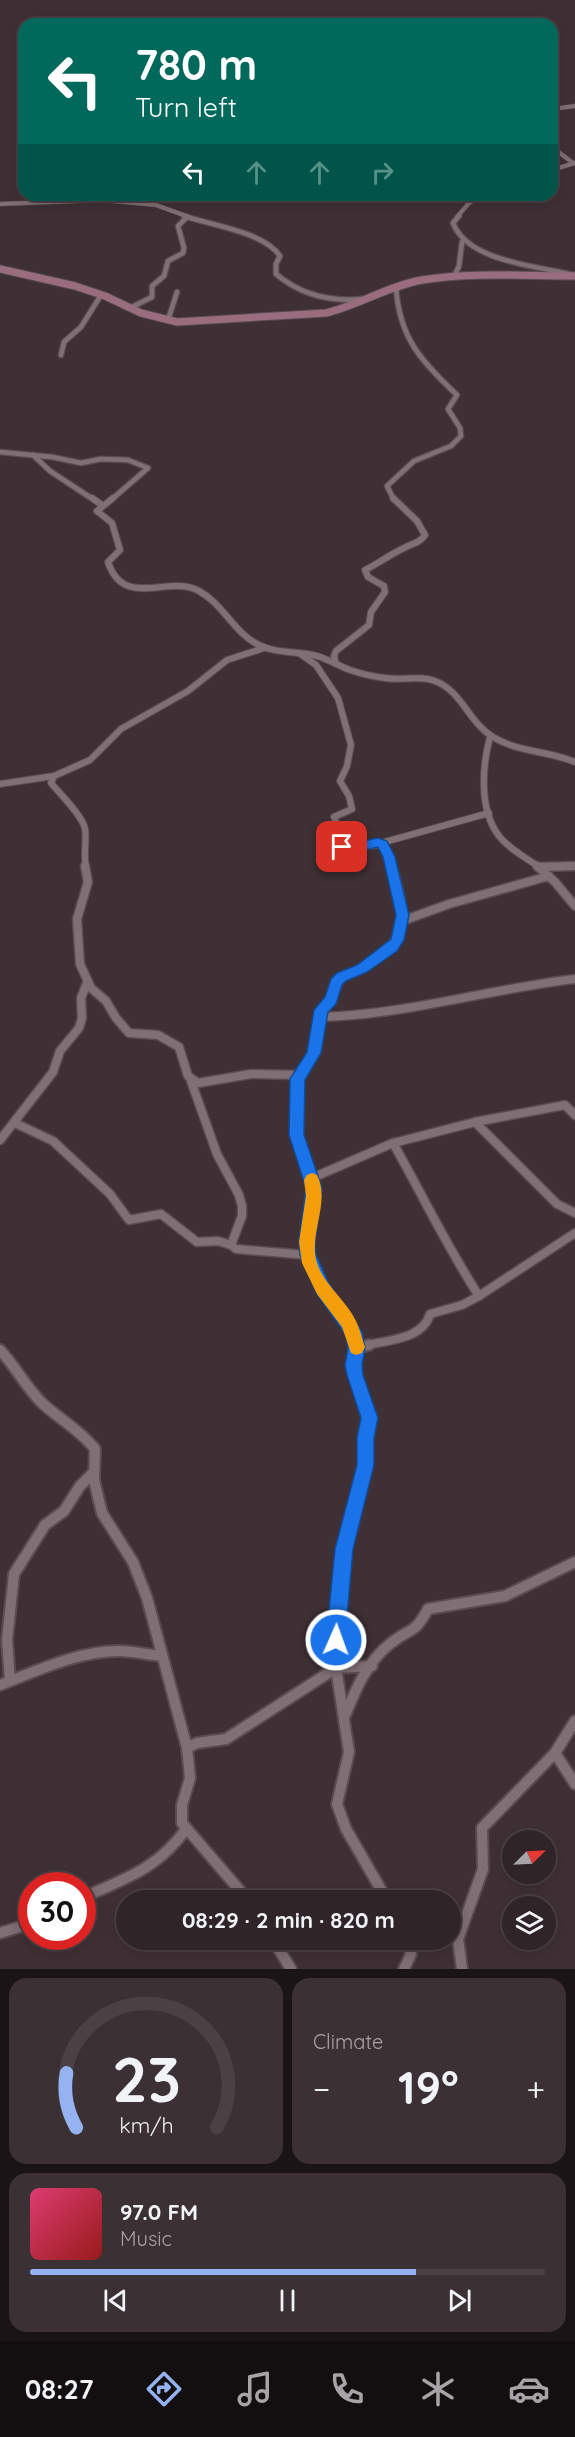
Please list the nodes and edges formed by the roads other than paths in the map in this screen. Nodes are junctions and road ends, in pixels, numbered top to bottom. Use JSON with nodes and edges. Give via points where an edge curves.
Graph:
{"nodes":[{"id":1,"x":575,"y":106,"type":"edge"},
{"id":2,"x":558,"y":108,"type":"edge"},
{"id":3,"x":558,"y":151,"type":"edge"},
{"id":4,"x":574,"y":163,"type":"edge"},
{"id":5,"x":558,"y":168,"type":"edge"},
{"id":6,"x":86,"y":201,"type":"edge"},
{"id":7,"x":113,"y":201,"type":"edge"},
{"id":8,"x":471,"y":201,"type":"edge"},
{"id":9,"x":0,"y":204,"type":"edge"},
{"id":10,"x":187,"y":217,"type":"junction"},
{"id":11,"x":462,"y":242,"type":"junction"},
{"id":12,"x":0,"y":269,"type":"edge"},
{"id":13,"x":575,"y":275,"type":"edge"},
{"id":14,"x":454,"y":277,"type":"junction"},
{"id":15,"x":396,"y":287,"type":"junction"},
{"id":16,"x":177,"y":292,"type":"dead end"},
{"id":17,"x":101,"y":295,"type":"junction"},
{"id":18,"x":366,"y":299,"type":"junction"},
{"id":19,"x":130,"y":308,"type":"junction"},
{"id":20,"x":168,"y":320,"type":"junction"},
{"id":21,"x":61,"y":355,"type":"dead end"},
{"id":22,"x":0,"y":452,"type":"edge"},
{"id":23,"x":33,"y":455,"type":"junction"},
{"id":24,"x":102,"y":505,"type":"junction"},
{"id":25,"x":255,"y":644,"type":"junction"},
{"id":26,"x":265,"y":647,"type":"junction"},
{"id":27,"x":249,"y":651,"type":"junction"},
{"id":28,"x":299,"y":653,"type":"junction"},
{"id":29,"x":335,"y":663,"type":"junction"},
{"id":30,"x":322,"y":676,"type":"junction"},
{"id":31,"x":490,"y":737,"type":"junction"},
{"id":32,"x":575,"y":754,"type":"edge"},
{"id":33,"x":561,"y":755,"type":"junction"},
{"id":34,"x":575,"y":762,"type":"edge"},
{"id":35,"x":54,"y":776,"type":"junction"},
{"id":36,"x":0,"y":784,"type":"edge"},
{"id":37,"x":489,"y":813,"type":"junction"},
{"id":38,"x":381,"y":843,"type":"junction"},
{"id":39,"x":575,"y":866,"type":"edge"},
{"id":40,"x":538,"y":867,"type":"junction"},
{"id":41,"x":549,"y":876,"type":"junction"},
{"id":42,"x":575,"y":906,"type":"edge"},
{"id":43,"x":402,"y":921,"type":"junction"},
{"id":44,"x":575,"y":979,"type":"edge"},
{"id":45,"x":87,"y":983,"type":"junction"},
{"id":46,"x":319,"y":1017,"type":"junction"},
{"id":47,"x":299,"y":1075,"type":"junction"},
{"id":48,"x":191,"y":1081,"type":"junction"},
{"id":49,"x":575,"y":1115,"type":"edge"},
{"id":50,"x":476,"y":1122,"type":"junction"},
{"id":51,"x":15,"y":1123,"type":"junction"},
{"id":52,"x":0,"y":1140,"type":"edge"},
{"id":53,"x":393,"y":1143,"type":"junction"},
{"id":54,"x":312,"y":1178,"type":"junction"},
{"id":55,"x":575,"y":1213,"type":"edge"},
{"id":56,"x":575,"y":1233,"type":"edge"},
{"id":57,"x":231,"y":1245,"type":"junction"},
{"id":58,"x":308,"y":1255,"type":"junction"},
{"id":59,"x":479,"y":1296,"type":"junction"},
{"id":60,"x":356,"y":1348,"type":"junction"},
{"id":61,"x":0,"y":1350,"type":"edge"},
{"id":62,"x":94,"y":1472,"type":"junction"},
{"id":63,"x":575,"y":1562,"type":"edge"},
{"id":64,"x":162,"y":1656,"type":"junction"},
{"id":65,"x":372,"y":1666,"type":"junction"},
{"id":66,"x":336,"y":1668,"type":"junction"},
{"id":67,"x":5,"y":1683,"type":"edge"},
{"id":68,"x":343,"y":1719,"type":"junction"},
{"id":69,"x":575,"y":1721,"type":"edge"},
{"id":70,"x":188,"y":1748,"type":"junction"},
{"id":71,"x":555,"y":1753,"type":"junction"},
{"id":72,"x":575,"y":1784,"type":"edge"},
{"id":73,"x":186,"y":1829,"type":"junction"},
{"id":74,"x":240,"y":1890,"type":"edge"},
{"id":75,"x":381,"y":1890,"type":"edge"},
{"id":76,"x":96,"y":1892,"type":"edge"},
{"id":77,"x":18,"y":1927,"type":"edge"},
{"id":78,"x":0,"y":1933,"type":"edge"},
{"id":79,"x":279,"y":1950,"type":"edge"},
{"id":80,"x":410,"y":1950,"type":"edge"},
{"id":81,"x":291,"y":1969,"type":"edge"},
{"id":82,"x":404,"y":1969,"type":"edge"},
{"id":83,"x":462,"y":1969,"type":"edge"}],
"edges":[{"from":1,"to":2,"type":"street"},
{"from":3,"to":4,"type":"street"},
{"from":4,"to":5,"type":"street"},
{"from":6,"to":9,"type":"street"},
{"from":7,"to":10,"type":"street","via":[[156,205]]},
{"from":8,"to":11,"type":"street","via":[[453,223]]},
{"from":10,"to":18,"type":"street","via":[[243,233],[276,250],[280,256],[276,274],[286,282],[334,300]]},
{"from":10,"to":19,"type":"street","via":[[178,226],[183,253],[168,261],[164,276],[152,286],[152,297]]},
{"from":11,"to":13,"type":"street","via":[[483,253]]},
{"from":11,"to":14,"type":"street"},
{"from":12,"to":17,"type":"street"},
{"from":13,"to":14,"type":"street"},
{"from":14,"to":15,"type":"street"},
{"from":15,"to":18,"type":"street"},
{"from":15,"to":29,"type":"street","via":[[408,340],[457,395],[448,409],[461,436],[450,446],[414,461],[387,486],[425,535],[421,541],[365,570],[386,592],[371,612],[369,625],[336,651]]},
{"from":16,"to":20,"type":"street"},
{"from":17,"to":19,"type":"street"},
{"from":17,"to":21,"type":"street","via":[[81,327],[64,342]]},
{"from":18,"to":20,"type":"street","via":[[317,315]]},
{"from":19,"to":20,"type":"street"},
{"from":22,"to":23,"type":"street"},
{"from":23,"to":24,"type":"street"},
{"from":23,"to":24,"type":"street","via":[[81,463],[128,460],[147,466],[146,472]]},
{"from":24,"to":25,"type":"street","via":[[97,511],[112,523],[120,547],[108,562],[116,577],[130,588],[179,585],[198,590]]},
{"from":25,"to":26,"type":"street"},
{"from":25,"to":27,"type":"street"},
{"from":26,"to":27,"type":"street"},
{"from":26,"to":28,"type":"street"},
{"from":27,"to":35,"type":"street","via":[[226,660],[188,691],[121,729],[90,760]]},
{"from":28,"to":29,"type":"street"},
{"from":28,"to":30,"type":"street","via":[[314,663]]},
{"from":29,"to":30,"type":"street"},
{"from":29,"to":31,"type":"street","via":[[378,677],[438,682],[456,694]]},
{"from":30,"to":38,"type":"street","via":[[338,698],[351,740],[340,781],[352,808],[334,817],[341,844],[347,849]]},
{"from":31,"to":33,"type":"street"},
{"from":31,"to":37,"type":"street","via":[[484,758]]},
{"from":32,"to":33,"type":"street"},
{"from":33,"to":34,"type":"street"},
{"from":35,"to":36,"type":"street"},
{"from":35,"to":45,"type":"street","via":[[52,786],[85,828],[83,852],[88,877],[77,919],[80,964]]},
{"from":37,"to":38,"type":"street"},
{"from":37,"to":40,"type":"street","via":[[502,840]]},
{"from":38,"to":43,"type":"street","via":[[400,897]]},
{"from":39,"to":40,"type":"street"},
{"from":40,"to":41,"type":"street"},
{"from":41,"to":42,"type":"street"},
{"from":41,"to":43,"type":"street"},
{"from":43,"to":46,"type":"street","via":[[395,944],[362,969],[338,980]]},
{"from":44,"to":46,"type":"street","via":[[526,983],[365,1016]]},
{"from":45,"to":48,"type":"street","via":[[129,1033],[158,1035],[179,1047]]},
{"from":45,"to":51,"type":"street","via":[[81,998],[79,1028],[60,1051],[53,1072]]},
{"from":46,"to":47,"type":"street","via":[[314,1053]]},
{"from":47,"to":48,"type":"street","via":[[250,1074],[205,1083]]},
{"from":47,"to":54,"type":"street","via":[[296,1126]]},
{"from":48,"to":57,"type":"street","via":[[217,1154],[242,1206]]},
{"from":49,"to":50,"type":"street","via":[[565,1105]]},
{"from":50,"to":53,"type":"street"},
{"from":50,"to":55,"type":"street","via":[[557,1204]]},
{"from":51,"to":52,"type":"street"},
{"from":51,"to":57,"type":"street","via":[[52,1142],[111,1194],[129,1220],[161,1214],[197,1242]]},
{"from":53,"to":54,"type":"street"},
{"from":53,"to":59,"type":"street","via":[[451,1253]]},
{"from":54,"to":58,"type":"street"},
{"from":56,"to":59,"type":"street"},
{"from":57,"to":58,"type":"street","via":[[236,1249]]},
{"from":58,"to":60,"type":"street","via":[[323,1289],[354,1332]]},
{"from":59,"to":60,"type":"street","via":[[430,1314],[427,1325],[419,1332]]},
{"from":60,"to":66,"type":"street","via":[[353,1365],[370,1418],[365,1438],[366,1465],[344,1549]]},
{"from":61,"to":62,"type":"street","via":[[45,1407],[93,1445]]},
{"from":62,"to":64,"type":"street","via":[[102,1514],[133,1562]]},
{"from":62,"to":67,"type":"street","via":[[64,1511],[45,1525],[14,1574]]},
{"from":63,"to":65,"type":"street","via":[[506,1596],[432,1608],[418,1627],[390,1643]]},
{"from":64,"to":67,"type":"street","via":[[121,1651],[87,1654]]},
{"from":64,"to":70,"type":"street"},
{"from":65,"to":66,"type":"street"},
{"from":65,"to":68,"type":"street","via":[[356,1684]]},
{"from":66,"to":68,"type":"street"},
{"from":66,"to":70,"type":"street","via":[[226,1739],[199,1741]]},
{"from":68,"to":75,"type":"street","via":[[348,1759],[338,1799],[340,1815]]},
{"from":69,"to":71,"type":"street"},
{"from":70,"to":73,"type":"street","via":[[190,1778],[181,1816]]},
{"from":71,"to":72,"type":"street"},
{"from":71,"to":83,"type":"street","via":[[482,1828],[483,1869],[458,1939]]},
{"from":73,"to":74,"type":"street"},
{"from":73,"to":76,"type":"street","via":[[171,1849],[135,1877]]},
{"from":77,"to":78,"type":"street"},
{"from":79,"to":81,"type":"street"},
{"from":80,"to":82,"type":"street"}]}
